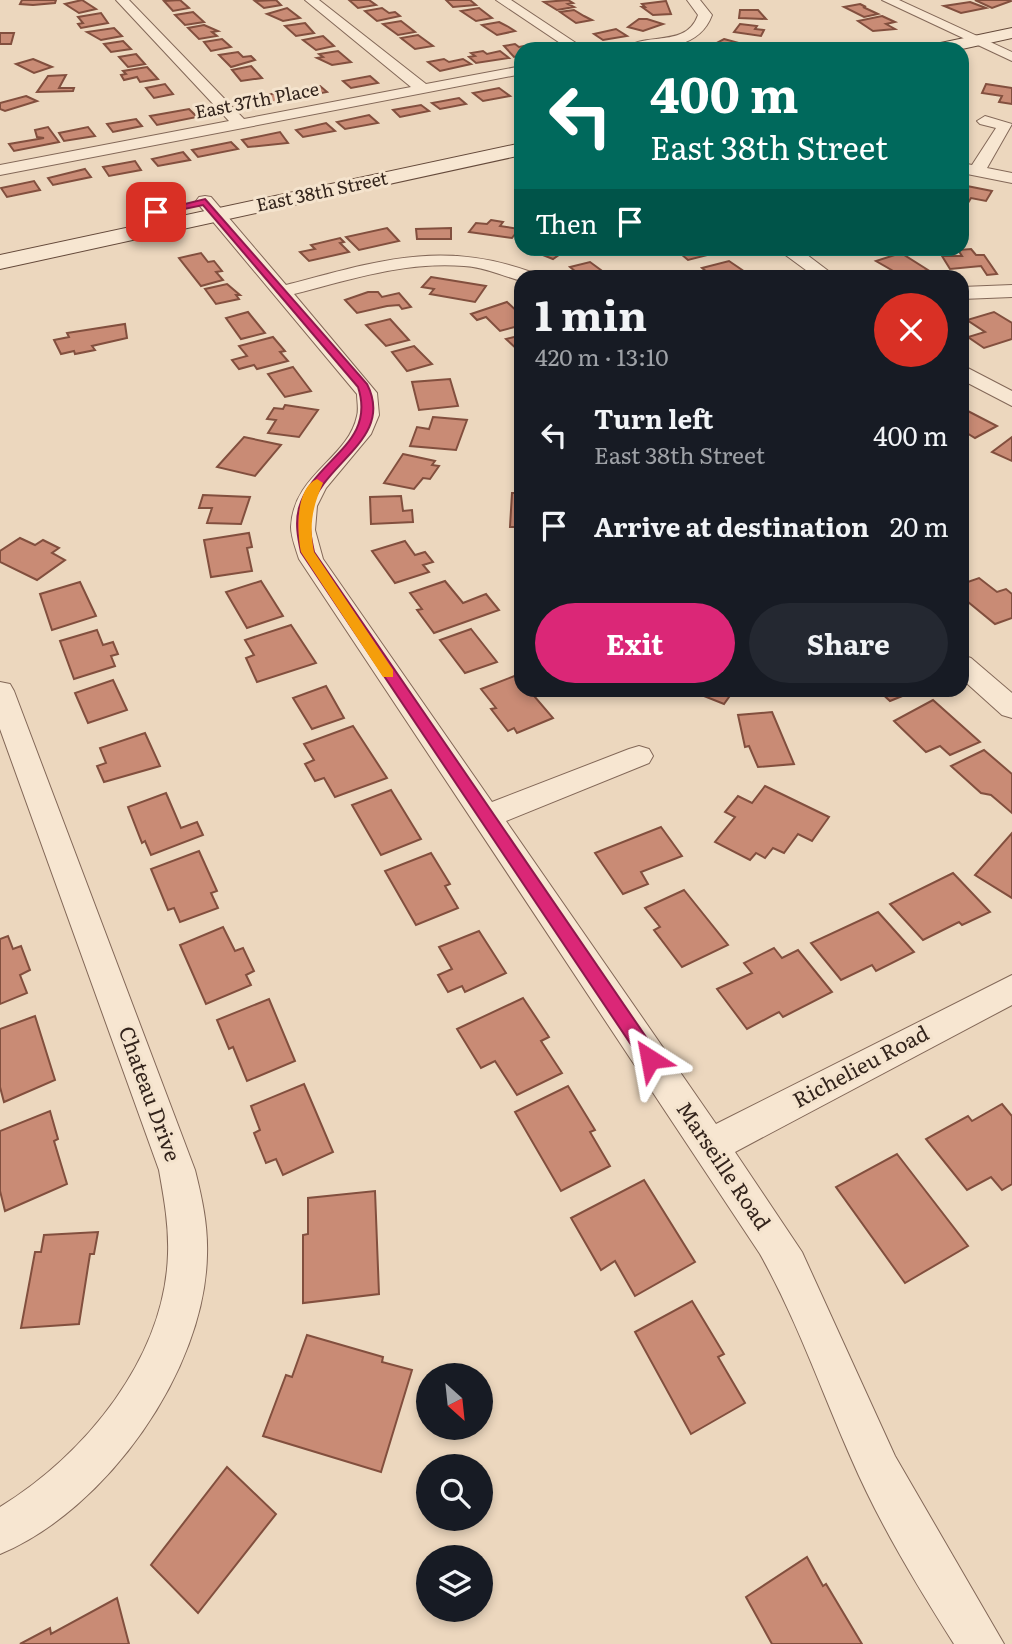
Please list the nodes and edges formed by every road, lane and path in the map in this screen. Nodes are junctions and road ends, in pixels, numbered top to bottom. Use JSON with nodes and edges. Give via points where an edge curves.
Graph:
{"nodes":[{"id":1,"x":122,"y":0,"type":"edge"},
{"id":2,"x":311,"y":0,"type":"edge"},
{"id":3,"x":502,"y":0,"type":"edge"},
{"id":4,"x":692,"y":0,"type":"edge"},
{"id":5,"x":910,"y":0,"type":"edge"},
{"id":6,"x":891,"y":1,"type":"edge"},
{"id":7,"x":1012,"y":33,"type":"edge"},
{"id":8,"x":977,"y":41,"type":"junction"},
{"id":9,"x":567,"y":42,"type":"edge"},
{"id":10,"x":669,"y":42,"type":"edge"},
{"id":11,"x":969,"y":43,"type":"edge"},
{"id":12,"x":1007,"y":51,"type":"edge"},
{"id":13,"x":969,"y":55,"type":"edge"},
{"id":14,"x":514,"y":72,"type":"edge"},
{"id":15,"x":423,"y":89,"type":"junction"},
{"id":16,"x":985,"y":121,"type":"dead end"},
{"id":17,"x":240,"y":124,"type":"junction"},
{"id":18,"x":514,"y":136,"type":"edge"},
{"id":19,"x":514,"y":151,"type":"edge"},
{"id":20,"x":0,"y":170,"type":"edge"},
{"id":21,"x":970,"y":170,"type":"edge"},
{"id":22,"x":1012,"y":178,"type":"edge"},
{"id":23,"x":211,"y":208,"type":"junction"},
{"id":24,"x":0,"y":245,"type":"edge"},
{"id":25,"x":797,"y":256,"type":"edge"},
{"id":26,"x":0,"y":262,"type":"edge"},
{"id":27,"x":817,"y":270,"type":"edge"},
{"id":28,"x":514,"y":273,"type":"edge"},
{"id":29,"x":284,"y":291,"type":"junction"},
{"id":30,"x":1012,"y":291,"type":"edge"},
{"id":31,"x":969,"y":293,"type":"edge"},
{"id":32,"x":969,"y":375,"type":"edge"},
{"id":33,"x":1012,"y":400,"type":"edge"},
{"id":34,"x":969,"y":670,"type":"edge"},
{"id":35,"x":0,"y":691,"type":"edge"},
{"id":36,"x":1012,"y":708,"type":"edge"},
{"id":37,"x":639,"y":755,"type":"dead end"},
{"id":38,"x":486,"y":817,"type":"junction"},
{"id":39,"x":1012,"y":989,"type":"edge"},
{"id":40,"x":710,"y":1146,"type":"junction"},
{"id":41,"x":0,"y":1532,"type":"edge"},
{"id":42,"x":981,"y":1644,"type":"edge"}],
"edges":[{"from":1,"to":17,"type":"street"},
{"from":2,"to":15,"type":"street"},
{"from":3,"to":9,"type":"street"},
{"from":4,"to":10,"type":"street","via":[[705,15],[700,28]]},
{"from":5,"to":6,"type":"street"},
{"from":6,"to":8,"type":"street"},
{"from":7,"to":8,"type":"main road"},
{"from":8,"to":11,"type":"main road"},
{"from":8,"to":12,"type":"street"},
{"from":12,"to":13,"type":"main road"},
{"from":14,"to":15,"type":"street","name":"East 37th Place"},
{"from":15,"to":17,"type":"street","name":"East 37th Place"},
{"from":16,"to":21,"type":"street","via":[[1005,125]]},
{"from":17,"to":20,"type":"street","name":"East 37th Place"},
{"from":18,"to":23,"type":"main road","name":"East 38th Street"},
{"from":19,"to":23,"type":"main road","name":"East 38th Street"},
{"from":21,"to":22,"type":"street"},
{"from":23,"to":24,"type":"main road","name":"East 38th Street"},
{"from":23,"to":26,"type":"main road","name":"East 38th Street"},
{"from":23,"to":29,"type":"street","name":"Marseille Road"},
{"from":25,"to":27,"type":"street"},
{"from":28,"to":29,"type":"street","via":[[479,262],[426,259]]},
{"from":29,"to":38,"type":"street","name":"Marseille Road","via":[[360,382],[369,404],[367,422],[357,440],[322,475],[310,495],[303,523],[307,552]]},
{"from":30,"to":31,"type":"street"},
{"from":32,"to":33,"type":"street"},
{"from":34,"to":36,"type":"street"},
{"from":35,"to":41,"type":"street","name":"Chateau Drive","via":[[177,1170],[188,1218],[189,1254],[185,1292],[166,1350],[146,1391],[120,1429],[72,1482]]},
{"from":37,"to":38,"type":"street"},
{"from":38,"to":40,"type":"street","name":"Marseille Road"},
{"from":39,"to":40,"type":"street","name":"Richelieu Road"},
{"from":40,"to":42,"type":"street","name":"Marseille Road","via":[[808,1301],[896,1504]]}]}
